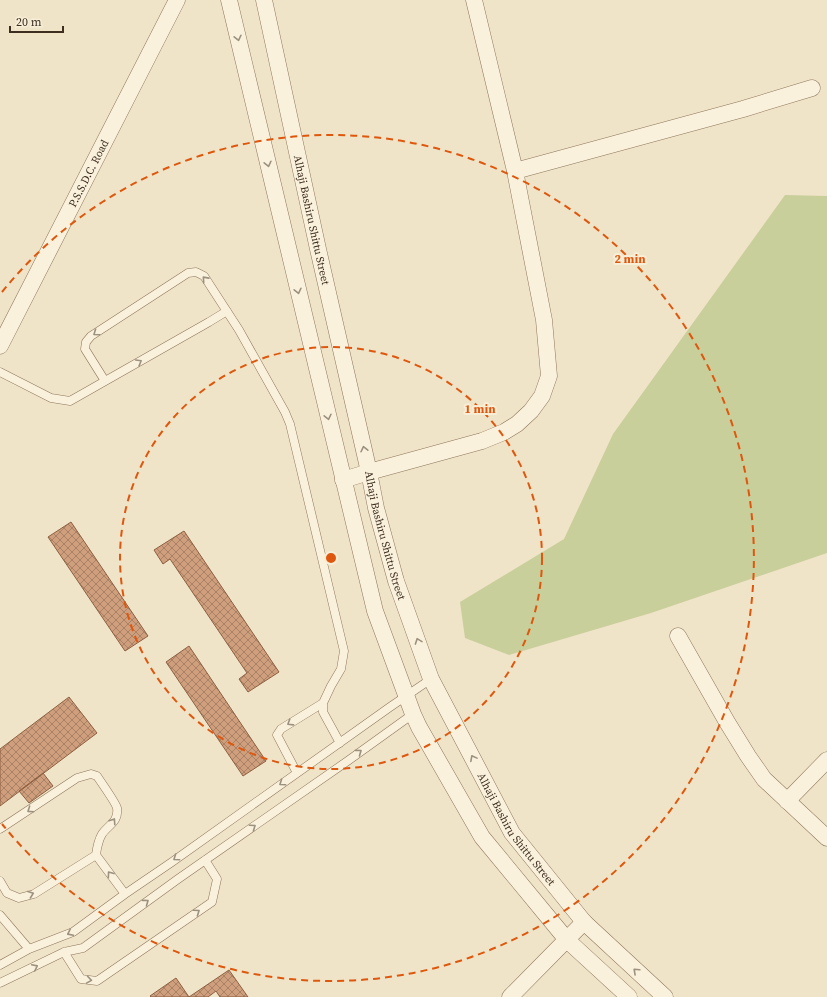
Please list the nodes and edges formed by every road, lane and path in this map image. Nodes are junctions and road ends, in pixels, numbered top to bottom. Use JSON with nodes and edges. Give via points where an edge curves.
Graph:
{"nodes":[{"id":1,"x":177,"y":0,"type":"edge"},
{"id":2,"x":229,"y":0,"type":"edge"},
{"id":3,"x":264,"y":0,"type":"edge"},
{"id":4,"x":474,"y":0,"type":"edge"},
{"id":5,"x":812,"y":88,"type":"dead end"},
{"id":6,"x":515,"y":171,"type":"junction"},
{"id":7,"x":227,"y":311,"type":"junction"},
{"id":8,"x":0,"y":346,"type":"edge"},
{"id":9,"x":0,"y":372,"type":"edge"},
{"id":10,"x":105,"y":381,"type":"junction"},
{"id":11,"x":369,"y":472,"type":"junction"},
{"id":12,"x":343,"y":480,"type":"junction"},
{"id":13,"x":678,"y":636,"type":"dead end"},
{"id":14,"x":431,"y":679,"type":"junction"},
{"id":15,"x":406,"y":696,"type":"junction"},
{"id":16,"x":323,"y":703,"type":"junction"},
{"id":17,"x":413,"y":714,"type":"junction"},
{"id":18,"x":340,"y":743,"type":"junction"},
{"id":19,"x":827,"y":760,"type":"edge"},
{"id":20,"x":297,"y":773,"type":"junction"},
{"id":21,"x":787,"y":801,"type":"junction"},
{"id":22,"x":0,"y":830,"type":"edge"},
{"id":23,"x":827,"y":838,"type":"edge"},
{"id":24,"x":96,"y":855,"type":"junction"},
{"id":25,"x":205,"y":860,"type":"junction"},
{"id":26,"x":0,"y":881,"type":"edge"},
{"id":27,"x":125,"y":894,"type":"junction"},
{"id":28,"x":1,"y":920,"type":"edge"},
{"id":29,"x":584,"y":922,"type":"junction"},
{"id":30,"x":567,"y":940,"type":"junction"},
{"id":31,"x":29,"y":949,"type":"junction"},
{"id":32,"x":64,"y":952,"type":"junction"},
{"id":33,"x":0,"y":965,"type":"edge"},
{"id":34,"x":0,"y":984,"type":"edge"},
{"id":35,"x":510,"y":997,"type":"edge"},
{"id":36,"x":629,"y":997,"type":"edge"},
{"id":37,"x":665,"y":997,"type":"edge"}],
"edges":[{"from":1,"to":8,"type":"street","name":"P.S.S.D.C. Road"},
{"from":2,"to":12,"type":"street","one_way":true},
{"from":11,"to":3,"type":"street","name":"Alhaji Bashiru Shittu Street","one_way":true},
{"from":4,"to":6,"type":"street"},
{"from":5,"to":6,"type":"street"},
{"from":6,"to":11,"type":"street","via":[[544,320],[549,376],[542,396],[531,411],[504,432]]},
{"from":10,"to":7,"type":"lane","one_way":true},
{"from":7,"to":10,"type":"lane","one_way":true,"via":[[204,276],[196,272],[188,273],[91,336],[86,342],[85,349]]},
{"from":7,"to":16,"type":"lane","via":[[290,424],[344,651],[341,669]]},
{"from":9,"to":10,"type":"lane","via":[[51,398],[70,401]]},
{"from":11,"to":12,"type":"street"},
{"from":14,"to":11,"type":"street","name":"Alhaji Bashiru Shittu Street","one_way":true,"via":[[396,581]]},
{"from":12,"to":15,"type":"street","via":[[375,611]]},
{"from":13,"to":21,"type":"street","via":[[748,756],[764,779]]},
{"from":14,"to":15,"type":"lane"},
{"from":29,"to":14,"type":"street","name":"Alhaji Bashiru Shittu Street","one_way":true,"via":[[512,833]]},
{"from":15,"to":17,"type":"street"},
{"from":15,"to":18,"type":"lane"},
{"from":16,"to":18,"type":"lane","via":[[323,712]]},
{"from":16,"to":20,"type":"lane","one_way":true,"via":[[281,729],[277,735]]},
{"from":25,"to":17,"type":"lane","one_way":true},
{"from":17,"to":30,"type":"street","via":[[482,838]]},
{"from":18,"to":20,"type":"lane"},
{"from":19,"to":21,"type":"street"},
{"from":20,"to":27,"type":"lane","one_way":true},
{"from":21,"to":23,"type":"street"},
{"from":24,"to":22,"type":"lane","one_way":true,"via":[[102,832],[112,824],[117,807],[97,776],[91,774],[77,778]]},
{"from":26,"to":24,"type":"lane","one_way":true,"via":[[7,893],[19,898],[34,894]]},
{"from":27,"to":24,"type":"lane","one_way":true},
{"from":32,"to":25,"type":"lane","one_way":true,"via":[[83,948]]},
{"from":32,"to":25,"type":"lane","one_way":true,"via":[[81,978],[97,981],[212,902],[217,879]]},
{"from":27,"to":31,"type":"lane","one_way":true,"via":[[73,932]]},
{"from":28,"to":31,"type":"lane"},
{"from":29,"to":30,"type":"street"},
{"from":37,"to":29,"type":"street","name":"Alhaji Bashiru Shittu Street","one_way":true},
{"from":30,"to":35,"type":"street"},
{"from":30,"to":36,"type":"street"},
{"from":31,"to":33,"type":"lane"},
{"from":34,"to":32,"type":"lane","one_way":true}]}
